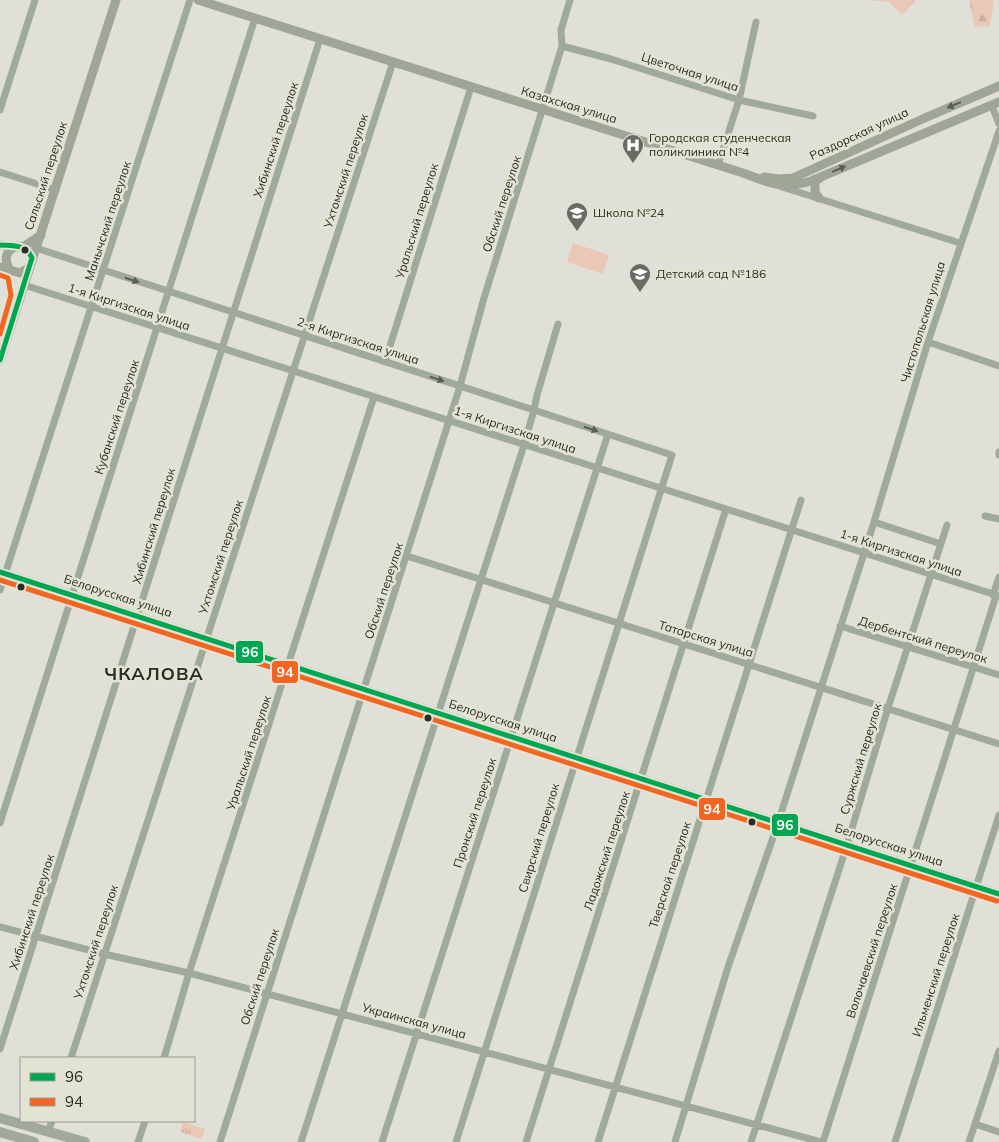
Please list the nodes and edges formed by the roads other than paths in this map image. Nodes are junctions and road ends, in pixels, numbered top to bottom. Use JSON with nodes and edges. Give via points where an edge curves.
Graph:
{"nodes":[{"id":1,"x":35,"y":0,"type":"edge"},
{"id":2,"x":116,"y":0,"type":"edge"},
{"id":3,"x":190,"y":0,"type":"edge"},
{"id":4,"x":198,"y":0,"type":"edge"},
{"id":5,"x":570,"y":0,"type":"edge"},
{"id":6,"x":254,"y":18,"type":"junction"},
{"id":7,"x":756,"y":22,"type":"dead end"},
{"id":8,"x":320,"y":39,"type":"junction"},
{"id":9,"x":562,"y":46,"type":"junction"},
{"id":10,"x":393,"y":62,"type":"junction"},
{"id":11,"x":999,"y":86,"type":"edge"},
{"id":12,"x":471,"y":87,"type":"junction"},
{"id":13,"x":739,"y":100,"type":"junction"},
{"id":14,"x":995,"y":104,"type":"edge"},
{"id":15,"x":0,"y":110,"type":"edge"},
{"id":16,"x":542,"y":110,"type":"junction"},
{"id":17,"x":813,"y":116,"type":"dead end"},
{"id":18,"x":927,"y":117,"type":"junction"},
{"id":19,"x":999,"y":124,"type":"edge"},
{"id":20,"x":933,"y":130,"type":"junction"},
{"id":21,"x":999,"y":131,"type":"edge"},
{"id":22,"x":718,"y":165,"type":"junction"},
{"id":23,"x":0,"y":172,"type":"edge"},
{"id":24,"x":743,"y":173,"type":"junction"},
{"id":25,"x":819,"y":178,"type":"junction"},
{"id":26,"x":776,"y":185,"type":"junction"},
{"id":27,"x":56,"y":190,"type":"junction"},
{"id":28,"x":819,"y":198,"type":"junction"},
{"id":29,"x":41,"y":234,"type":"junction"},
{"id":30,"x":960,"y":244,"type":"junction"},
{"id":31,"x":0,"y":245,"type":"edge"},
{"id":32,"x":21,"y":246,"type":"junction"},
{"id":33,"x":36,"y":248,"type":"junction"},
{"id":34,"x":31,"y":265,"type":"junction"},
{"id":35,"x":0,"y":267,"type":"edge"},
{"id":36,"x":104,"y":270,"type":"junction"},
{"id":37,"x":12,"y":271,"type":"junction"},
{"id":38,"x":24,"y":285,"type":"junction"},
{"id":39,"x":170,"y":292,"type":"junction"},
{"id":40,"x":19,"y":296,"type":"junction"},
{"id":41,"x":92,"y":307,"type":"junction"},
{"id":42,"x":233,"y":312,"type":"junction"},
{"id":43,"x":558,"y":324,"type":"dead end"},
{"id":44,"x":158,"y":328,"type":"junction"},
{"id":45,"x":305,"y":336,"type":"junction"},
{"id":46,"x":928,"y":342,"type":"junction"},
{"id":47,"x":221,"y":348,"type":"junction"},
{"id":48,"x":0,"y":360,"type":"edge"},
{"id":49,"x":385,"y":362,"type":"junction"},
{"id":50,"x":999,"y":366,"type":"edge"},
{"id":51,"x":294,"y":371,"type":"junction"},
{"id":52,"x":460,"y":386,"type":"junction"},
{"id":53,"x":374,"y":397,"type":"junction"},
{"id":54,"x":534,"y":410,"type":"junction"},
{"id":55,"x":449,"y":421,"type":"junction"},
{"id":56,"x":608,"y":434,"type":"junction"},
{"id":57,"x":524,"y":445,"type":"junction"},
{"id":58,"x":672,"y":455,"type":"joint"},
{"id":59,"x":597,"y":468,"type":"junction"},
{"id":60,"x":663,"y":489,"type":"junction"},
{"id":61,"x":801,"y":500,"type":"dead end"},
{"id":62,"x":726,"y":509,"type":"junction"},
{"id":63,"x":985,"y":516,"type":"dead end"},
{"id":64,"x":999,"y":520,"type":"edge"},
{"id":65,"x":874,"y":522,"type":"junction"},
{"id":66,"x":947,"y":524,"type":"dead end"},
{"id":67,"x":792,"y":530,"type":"junction"},
{"id":68,"x":941,"y":544,"type":"junction"},
{"id":69,"x":864,"y":553,"type":"junction"},
{"id":70,"x":407,"y":556,"type":"junction"},
{"id":71,"x":3,"y":573,"type":"edge"},
{"id":72,"x":932,"y":575,"type":"junction"},
{"id":73,"x":999,"y":577,"type":"edge"},
{"id":74,"x":481,"y":580,"type":"junction"},
{"id":75,"x":0,"y":590,"type":"edge"},
{"id":76,"x":72,"y":594,"type":"junction"},
{"id":77,"x":996,"y":596,"type":"edge"},
{"id":78,"x":554,"y":603,"type":"junction"},
{"id":79,"x":137,"y":616,"type":"junction"},
{"id":80,"x":619,"y":624,"type":"junction"},
{"id":81,"x":840,"y":626,"type":"junction"},
{"id":82,"x":207,"y":638,"type":"junction"},
{"id":83,"x":684,"y":644,"type":"junction"},
{"id":84,"x":908,"y":647,"type":"junction"},
{"id":85,"x":289,"y":664,"type":"junction"},
{"id":86,"x":749,"y":665,"type":"junction"},
{"id":87,"x":974,"y":668,"type":"junction"},
{"id":88,"x":999,"y":675,"type":"edge"},
{"id":89,"x":821,"y":687,"type":"junction"},
{"id":90,"x":364,"y":689,"type":"junction"},
{"id":91,"x":888,"y":708,"type":"junction"},
{"id":92,"x":439,"y":713,"type":"junction"},
{"id":93,"x":954,"y":730,"type":"junction"},
{"id":94,"x":511,"y":736,"type":"junction"},
{"id":95,"x":999,"y":744,"type":"edge"},
{"id":96,"x":576,"y":757,"type":"junction"},
{"id":97,"x":642,"y":778,"type":"junction"},
{"id":98,"x":706,"y":799,"type":"junction"},
{"id":99,"x":999,"y":815,"type":"edge"},
{"id":100,"x":778,"y":822,"type":"junction"},
{"id":101,"x":0,"y":823,"type":"edge"},
{"id":102,"x":847,"y":845,"type":"junction"},
{"id":103,"x":911,"y":866,"type":"junction"},
{"id":104,"x":976,"y":886,"type":"junction"},
{"id":105,"x":999,"y":894,"type":"edge"},
{"id":106,"x":0,"y":927,"type":"edge"},
{"id":107,"x":36,"y":936,"type":"junction"},
{"id":108,"x":104,"y":954,"type":"junction"},
{"id":109,"x":189,"y":973,"type":"junction"},
{"id":110,"x":266,"y":994,"type":"junction"},
{"id":111,"x":341,"y":1013,"type":"junction"},
{"id":112,"x":416,"y":1034,"type":"junction"},
{"id":113,"x":0,"y":1049,"type":"edge"},
{"id":114,"x":484,"y":1052,"type":"junction"},
{"id":115,"x":999,"y":1052,"type":"edge"},
{"id":116,"x":71,"y":1057,"type":"edge"},
{"id":117,"x":164,"y":1057,"type":"edge"},
{"id":118,"x":549,"y":1069,"type":"junction"},
{"id":119,"x":996,"y":1074,"type":"edge"},
{"id":120,"x":614,"y":1087,"type":"junction"},
{"id":121,"x":686,"y":1106,"type":"junction"},
{"id":122,"x":0,"y":1118,"type":"edge"},
{"id":123,"x":52,"y":1122,"type":"edge"},
{"id":124,"x":145,"y":1122,"type":"edge"},
{"id":125,"x":975,"y":1124,"type":"junction"},
{"id":126,"x":756,"y":1125,"type":"junction"},
{"id":127,"x":0,"y":1132,"type":"edge"},
{"id":128,"x":48,"y":1132,"type":"junction"},
{"id":129,"x":999,"y":1132,"type":"edge"},
{"id":130,"x":34,"y":1142,"type":"edge"},
{"id":131,"x":85,"y":1142,"type":"edge"},
{"id":132,"x":138,"y":1142,"type":"edge"},
{"id":133,"x":220,"y":1142,"type":"edge"},
{"id":134,"x":301,"y":1142,"type":"edge"},
{"id":135,"x":382,"y":1142,"type":"edge"},
{"id":136,"x":456,"y":1142,"type":"edge"},
{"id":137,"x":526,"y":1142,"type":"edge"},
{"id":138,"x":598,"y":1142,"type":"edge"},
{"id":139,"x":675,"y":1142,"type":"edge"},
{"id":140,"x":751,"y":1142,"type":"edge"},
{"id":141,"x":822,"y":1142,"type":"edge"},
{"id":142,"x":895,"y":1142,"type":"edge"},
{"id":143,"x":969,"y":1142,"type":"edge"}],
"edges":[{"from":1,"to":15,"type":"street"},
{"from":2,"to":27,"type":"main road","name":"Сальский переулок"},
{"from":3,"to":36,"type":"street","name":"Манычский переулок"},
{"from":4,"to":6,"type":"main road","name":"Казахская улица"},
{"from":5,"to":9,"type":"street","name":"Обский переулок","via":[[561,30]]},
{"from":6,"to":8,"type":"main road","name":"Казахская улица"},
{"from":6,"to":39,"type":"street","name":"Кубанский переулок"},
{"from":7,"to":13,"type":"street"},
{"from":8,"to":10,"type":"main road","name":"Казахская улица"},
{"from":8,"to":42,"type":"street","name":"Хибинский переулок"},
{"from":9,"to":13,"type":"street","name":"Цветочная улица"},
{"from":9,"to":16,"type":"street","name":"Обский переулок"},
{"from":10,"to":12,"type":"main road","name":"Казахская улица"},
{"from":10,"to":45,"type":"street","name":"Ухтомский переулок"},
{"from":11,"to":18,"type":"main road","name":"Раздорская улица","one_way":true},
{"from":12,"to":16,"type":"main road","name":"Казахская улица"},
{"from":12,"to":49,"type":"street","name":"Уральский переулок"},
{"from":13,"to":17,"type":"street","name":"Цветочная улица"},
{"from":13,"to":22,"type":"street"},
{"from":14,"to":19,"type":"street"},
{"from":14,"to":20,"type":"main road","name":"Раздорская улица"},
{"from":16,"to":22,"type":"main road","name":"Казахская улица"},
{"from":16,"to":52,"type":"street","name":"Обский переулок"},
{"from":18,"to":20,"type":"main road","name":"Раздорская улица"},
{"from":18,"to":24,"type":"main road","name":"Раздорская улица","via":[[793,178]]},
{"from":25,"to":20,"type":"main road","name":"Раздорская улица","one_way":true},
{"from":21,"to":30,"type":"street","name":"Чистопольская улица"},
{"from":22,"to":24,"type":"main road","name":"Казахская улица"},
{"from":23,"to":27,"type":"street"},
{"from":24,"to":26,"type":"main road","name":"Казахская улица"},
{"from":25,"to":26,"type":"main road","name":"Раздорская улица","via":[[795,185]]},
{"from":25,"to":28,"type":"main road","via":[[815,192]]},
{"from":26,"to":28,"type":"street","name":"Казахская улица"},
{"from":27,"to":29,"type":"main road","name":"Сальский переулок"},
{"from":28,"to":30,"type":"street","name":"Казахская улица"},
{"from":29,"to":32,"type":"main road"},
{"from":29,"to":33,"type":"main road","name":"Сальский переулок"},
{"from":30,"to":46,"type":"street","name":"Чистопольская улица"},
{"from":31,"to":32,"type":"main road"},
{"from":32,"to":34,"type":"main road","via":[[30,253]]},
{"from":32,"to":37,"type":"main road","via":[[9,250],[6,256],[6,264]]},
{"from":33,"to":34,"type":"main road","name":"Сальский переулок"},
{"from":33,"to":36,"type":"street","name":"2-я Киргизская улица"},
{"from":34,"to":37,"type":"main road","via":[[23,272]]},
{"from":34,"to":38,"type":"main road","name":"Сальский переулок"},
{"from":35,"to":37,"type":"main road"},
{"from":36,"to":39,"type":"street","name":"2-я Киргизская улица","one_way":true},
{"from":36,"to":41,"type":"street","name":"Манычский переулок"},
{"from":37,"to":40,"type":"main road"},
{"from":38,"to":40,"type":"main road","name":"Сальский переулок"},
{"from":38,"to":41,"type":"street","name":"1-я Киргизская улица"},
{"from":39,"to":42,"type":"street","name":"2-я Киргизская улица"},
{"from":39,"to":44,"type":"street","name":"Кубанский переулок"},
{"from":40,"to":48,"type":"main road","name":"Сальский переулок"},
{"from":41,"to":44,"type":"street","name":"1-я Киргизская улица"},
{"from":41,"to":71,"type":"street","name":"Манычский переулок"},
{"from":42,"to":45,"type":"street","name":"2-я Киргизская улица"},
{"from":42,"to":47,"type":"street","name":"Хибинский переулок"},
{"from":43,"to":54,"type":"street"},
{"from":44,"to":47,"type":"street","name":"1-я Киргизская улица"},
{"from":44,"to":76,"type":"street","name":"Кубанский переулок"},
{"from":45,"to":49,"type":"street","name":"2-я Киргизская улица"},
{"from":45,"to":51,"type":"street","name":"Ухтомский переулок"},
{"from":46,"to":50,"type":"street"},
{"from":46,"to":65,"type":"street","name":"Чистопольская улица"},
{"from":47,"to":51,"type":"street","name":"1-я Киргизская улица"},
{"from":47,"to":79,"type":"street","name":"Хибинский переулок"},
{"from":49,"to":52,"type":"street","name":"2-я Киргизская улица","one_way":true},
{"from":51,"to":53,"type":"street","name":"1-я Киргизская улица"},
{"from":51,"to":82,"type":"street","name":"Ухтомский переулок"},
{"from":52,"to":54,"type":"street","name":"2-я Киргизская улица"},
{"from":52,"to":55,"type":"street","name":"Обский переулок"},
{"from":53,"to":55,"type":"street","name":"1-я Киргизская улица"},
{"from":53,"to":85,"type":"street","name":"Уральский переулок"},
{"from":54,"to":56,"type":"street","name":"2-я Киргизская улица","one_way":true},
{"from":54,"to":57,"type":"street"},
{"from":55,"to":57,"type":"street","name":"1-я Киргизская улица"},
{"from":55,"to":70,"type":"street","name":"Обский переулок"},
{"from":56,"to":58,"type":"street","name":"2-я Киргизская улица"},
{"from":56,"to":59,"type":"street","name":"Пронский переулок"},
{"from":57,"to":59,"type":"street","name":"1-я Киргизская улица"},
{"from":57,"to":74,"type":"street"},
{"from":58,"to":60,"type":"street","name":"Свирский переулок"},
{"from":59,"to":60,"type":"street","name":"1-я Киргизская улица"},
{"from":59,"to":78,"type":"street","name":"Пронский переулок"},
{"from":60,"to":62,"type":"street","name":"1-я Киргизская улица"},
{"from":60,"to":80,"type":"street","name":"Свирский переулок"},
{"from":61,"to":67,"type":"street","name":"Тверской переулок"},
{"from":62,"to":67,"type":"street","name":"1-я Киргизская улица"},
{"from":62,"to":83,"type":"street","name":"Ладожский переулок"},
{"from":63,"to":64,"type":"street"},
{"from":65,"to":68,"type":"street"},
{"from":65,"to":69,"type":"street","name":"Чистопольская улица"},
{"from":66,"to":68,"type":"street","name":"Суржский переулок"},
{"from":67,"to":69,"type":"street","name":"1-я Киргизская улица"},
{"from":67,"to":86,"type":"street","name":"Тверской переулок"},
{"from":68,"to":72,"type":"street","name":"Суржский переулок"},
{"from":69,"to":72,"type":"street","name":"1-я Киргизская улица"},
{"from":69,"to":81,"type":"street","name":"Чистопольская улица"},
{"from":70,"to":74,"type":"street","name":"Татарская улица"},
{"from":70,"to":90,"type":"street","name":"Обский переулок"},
{"from":71,"to":75,"type":"street","name":"Манычский переулок"},
{"from":71,"to":76,"type":"main road","name":"Белорусская улица"},
{"from":72,"to":77,"type":"street","name":"1-я Киргизская улица"},
{"from":72,"to":84,"type":"street","name":"Суржский переулок"},
{"from":73,"to":77,"type":"street","name":"Волочаевский переулок"},
{"from":74,"to":78,"type":"street","name":"Татарская улица"},
{"from":74,"to":92,"type":"street"},
{"from":76,"to":79,"type":"main road","name":"Белорусская улица"},
{"from":76,"to":101,"type":"street","name":"Кубанский переулок"},
{"from":77,"to":87,"type":"street","name":"Волочаевский переулок"},
{"from":78,"to":80,"type":"street","name":"Татарская улица"},
{"from":78,"to":94,"type":"street","name":"Пронский переулок"},
{"from":79,"to":82,"type":"main road","name":"Белорусская улица"},
{"from":79,"to":107,"type":"street","name":"Хибинский переулок"},
{"from":80,"to":83,"type":"street","name":"Татарская улица"},
{"from":80,"to":96,"type":"street","name":"Свирский переулок"},
{"from":81,"to":84,"type":"street","name":"Дербентский переулок"},
{"from":81,"to":89,"type":"street","name":"Чистопольская улица"},
{"from":82,"to":85,"type":"main road","name":"Белорусская улица"},
{"from":82,"to":108,"type":"street","name":"Ухтомский переулок"},
{"from":83,"to":86,"type":"street","name":"Татарская улица"},
{"from":83,"to":97,"type":"street","name":"Ладожский переулок"},
{"from":84,"to":87,"type":"street","name":"Дербентский переулок"},
{"from":84,"to":91,"type":"street","name":"Суржский переулок"},
{"from":85,"to":90,"type":"main road","name":"Белорусская улица"},
{"from":85,"to":109,"type":"street","name":"Уральский переулок"},
{"from":86,"to":89,"type":"street","name":"Татарская улица"},
{"from":86,"to":98,"type":"street","name":"Тверской переулок"},
{"from":87,"to":88,"type":"street","name":"Дербентский переулок"},
{"from":87,"to":93,"type":"street","name":"Волочаевский переулок"},
{"from":89,"to":91,"type":"street","name":"Татарская улица"},
{"from":89,"to":100,"type":"street","name":"Чистопольская улица"},
{"from":90,"to":92,"type":"main road","name":"Белорусская улица"},
{"from":90,"to":110,"type":"street","name":"Обский переулок"},
{"from":91,"to":93,"type":"street","name":"Татарская улица"},
{"from":91,"to":102,"type":"street","name":"Суржский переулок"},
{"from":92,"to":94,"type":"main road","name":"Белорусская улица"},
{"from":92,"to":111,"type":"street"},
{"from":93,"to":95,"type":"street","name":"Татарская улица"},
{"from":93,"to":103,"type":"street","name":"Волочаевский переулок"},
{"from":94,"to":96,"type":"main road","name":"Белорусская улица"},
{"from":94,"to":112,"type":"street","name":"Пронский переулок"},
{"from":96,"to":97,"type":"main road","name":"Белорусская улица"},
{"from":96,"to":114,"type":"street","name":"Свирский переулок"},
{"from":97,"to":98,"type":"main road","name":"Белорусская улица"},
{"from":97,"to":118,"type":"street","name":"Ладожский переулок"},
{"from":98,"to":100,"type":"main road","name":"Белорусская улица"},
{"from":98,"to":120,"type":"street","name":"Тверской переулок"},
{"from":99,"to":104,"type":"street","name":"Ильменский переулок"},
{"from":100,"to":102,"type":"main road","name":"Белорусская улица"},
{"from":100,"to":121,"type":"street","name":"Чистопольская улица","via":[[728,967]]},
{"from":102,"to":103,"type":"main road","name":"Белорусская улица"},
{"from":102,"to":126,"type":"street","name":"Суржский переулок"},
{"from":103,"to":104,"type":"main road","name":"Белорусская улица"},
{"from":103,"to":141,"type":"street","name":"Волочаевский переулок"},
{"from":104,"to":105,"type":"main road","name":"Белорусская улица"},
{"from":104,"to":142,"type":"street","name":"Ильменский переулок"},
{"from":106,"to":107,"type":"street","name":"Украинская улица"},
{"from":107,"to":108,"type":"street","name":"Украинская улица"},
{"from":107,"to":113,"type":"street","name":"Хибинский переулок"},
{"from":108,"to":109,"type":"street","name":"Украинская улица"},
{"from":108,"to":116,"type":"street","name":"Ухтомский переулок"},
{"from":109,"to":110,"type":"street","name":"Украинская улица"},
{"from":109,"to":117,"type":"street","name":"Уральский переулок"},
{"from":110,"to":111,"type":"street","name":"Украинская улица"},
{"from":110,"to":133,"type":"street","name":"Обский переулок"},
{"from":111,"to":112,"type":"street","name":"Украинская улица"},
{"from":111,"to":134,"type":"street"},
{"from":112,"to":114,"type":"street","name":"Украинская улица"},
{"from":112,"to":135,"type":"street","name":"Пронский переулок"},
{"from":114,"to":118,"type":"street","name":"Украинская улица"},
{"from":114,"to":136,"type":"street","name":"Свирский переулок"},
{"from":115,"to":119,"type":"street"},
{"from":118,"to":120,"type":"street","name":"Украинская улица"},
{"from":118,"to":137,"type":"street","name":"Ладожский переулок"},
{"from":119,"to":125,"type":"street"},
{"from":120,"to":121,"type":"street","name":"Украинская улица"},
{"from":120,"to":138,"type":"street","name":"Тверской переулок"},
{"from":121,"to":126,"type":"street","name":"Украинская улица"},
{"from":121,"to":139,"type":"street","name":"Чистопольская улица"},
{"from":122,"to":128,"type":"main road"},
{"from":123,"to":128,"type":"street"},
{"from":124,"to":132,"type":"street"},
{"from":125,"to":129,"type":"street"},
{"from":125,"to":143,"type":"street"},
{"from":126,"to":140,"type":"street","name":"Суржский переулок"},
{"from":126,"to":141,"type":"street","name":"Украинская улица"},
{"from":127,"to":130,"type":"main road"},
{"from":128,"to":131,"type":"main road"}]}
